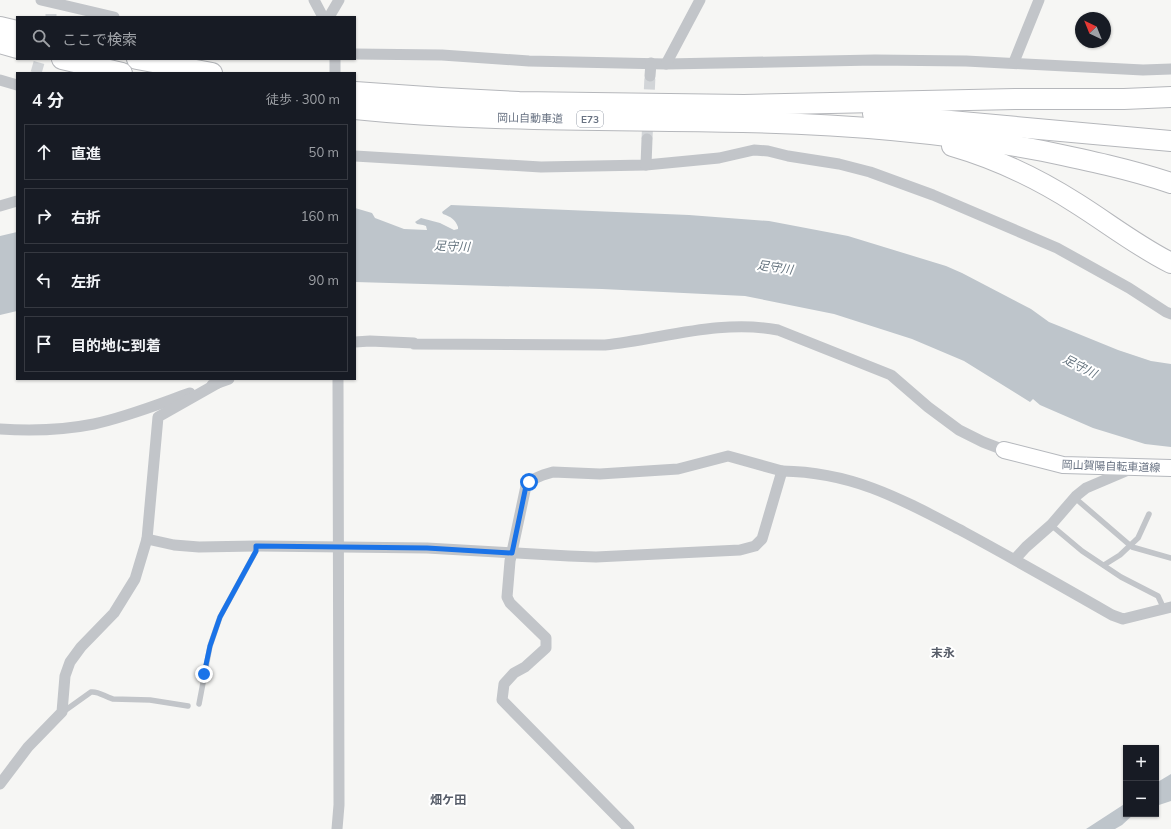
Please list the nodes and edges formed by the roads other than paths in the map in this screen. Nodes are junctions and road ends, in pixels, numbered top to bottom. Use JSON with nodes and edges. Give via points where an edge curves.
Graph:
{"nodes":[{"id":1,"x":41,"y":0,"type":"edge"},
{"id":2,"x":314,"y":0,"type":"edge"},
{"id":3,"x":339,"y":0,"type":"edge"},
{"id":4,"x":700,"y":0,"type":"edge"},
{"id":5,"x":1039,"y":0,"type":"edge"},
{"id":6,"x":106,"y":16,"type":"edge"},
{"id":7,"x":322,"y":16,"type":"edge"},
{"id":8,"x":330,"y":16,"type":"edge"},
{"id":9,"x":0,"y":27,"type":"edge"},
{"id":10,"x":16,"y":31,"type":"edge"},
{"id":11,"x":0,"y":43,"type":"edge"},
{"id":12,"x":16,"y":48,"type":"edge"},
{"id":13,"x":356,"y":54,"type":"edge"},
{"id":14,"x":66,"y":60,"type":"edge"},
{"id":15,"x":142,"y":60,"type":"edge"},
{"id":16,"x":335,"y":60,"type":"edge"},
{"id":17,"x":1014,"y":62,"type":"junction"},
{"id":18,"x":651,"y":63,"type":"junction"},
{"id":19,"x":666,"y":64,"type":"junction"},
{"id":20,"x":1171,"y":69,"type":"edge"},
{"id":21,"x":118,"y":72,"type":"edge"},
{"id":22,"x":207,"y":72,"type":"edge"},
{"id":23,"x":336,"y":72,"type":"edge"},
{"id":24,"x":650,"y":76,"type":"tunnel mouth"},
{"id":25,"x":0,"y":80,"type":"edge"},
{"id":26,"x":16,"y":85,"type":"edge"},
{"id":27,"x":356,"y":92,"type":"edge"},
{"id":28,"x":1171,"y":97,"type":"edge"},
{"id":29,"x":744,"y":104,"type":"junction"},
{"id":30,"x":356,"y":109,"type":"edge"},
{"id":31,"x":826,"y":125,"type":"junction"},
{"id":32,"x":647,"y":139,"type":"tunnel mouth"},
{"id":33,"x":1168,"y":141,"type":"edge"},
{"id":34,"x":356,"y":156,"type":"edge"},
{"id":35,"x":646,"y":165,"type":"junction"},
{"id":36,"x":1171,"y":183,"type":"edge"},
{"id":37,"x":16,"y":201,"type":"edge"},
{"id":38,"x":0,"y":206,"type":"edge"},
{"id":39,"x":1171,"y":263,"type":"edge"},
{"id":40,"x":1171,"y":314,"type":"edge"},
{"id":41,"x":356,"y":342,"type":"edge"},
{"id":42,"x":226,"y":380,"type":"edge"},
{"id":43,"x":338,"y":380,"type":"edge"},
{"id":44,"x":218,"y":383,"type":"junction"},
{"id":45,"x":0,"y":429,"type":"edge"},
{"id":46,"x":1004,"y":450,"type":"joint"},
{"id":47,"x":1134,"y":468,"type":"junction"},
{"id":48,"x":1171,"y":468,"type":"edge"},
{"id":49,"x":782,"y":471,"type":"junction"},
{"id":50,"x":1075,"y":498,"type":"junction"},
{"id":51,"x":1149,"y":514,"type":"dead end"},
{"id":52,"x":1051,"y":525,"type":"junction"},
{"id":53,"x":147,"y":539,"type":"junction"},
{"id":54,"x":1131,"y":545,"type":"junction"},
{"id":55,"x":256,"y":546,"type":"junction"},
{"id":56,"x":339,"y":548,"type":"junction"},
{"id":57,"x":512,"y":553,"type":"junction"},
{"id":58,"x":1171,"y":558,"type":"edge"},
{"id":59,"x":1015,"y":559,"type":"junction"},
{"id":60,"x":1104,"y":565,"type":"junction"},
{"id":61,"x":1168,"y":608,"type":"edge"},
{"id":62,"x":199,"y":704,"type":"dead end"},
{"id":63,"x":188,"y":706,"type":"dead end"},
{"id":64,"x":62,"y":712,"type":"junction"},
{"id":65,"x":0,"y":784,"type":"edge"},
{"id":66,"x":336,"y":829,"type":"edge"},
{"id":67,"x":629,"y":829,"type":"edge"}],
"edges":[{"from":1,"to":6,"type":"street","via":[[53,9]]},
{"from":2,"to":7,"type":"street"},
{"from":3,"to":8,"type":"street"},
{"from":4,"to":19,"type":"street"},
{"from":5,"to":17,"type":"street"},
{"from":9,"to":10,"type":"highway"},
{"from":11,"to":12,"type":"highway"},
{"from":13,"to":18,"type":"street"},
{"from":14,"to":21,"type":"highway"},
{"from":15,"to":22,"type":"highway"},
{"from":16,"to":23,"type":"street"},
{"from":17,"to":19,"type":"street","via":[[875,60]]},
{"from":17,"to":20,"type":"street","via":[[1127,70]]},
{"from":18,"to":19,"type":"street"},
{"from":18,"to":24,"type":"street"},
{"from":25,"to":26,"type":"street"},
{"from":27,"to":29,"type":"highway","name":"岡山自動車道","number":"E73","via":[[519,102]]},
{"from":28,"to":29,"type":"highway"},
{"from":29,"to":33,"type":"highway","via":[[913,116]]},
{"from":30,"to":31,"type":"highway","name":"岡山自動車道","number":"E73","via":[[520,118]]},
{"from":31,"to":36,"type":"highway","via":[[897,130],[1027,148],[1124,168]]},
{"from":31,"to":39,"type":"highway","via":[[928,140],[997,161],[1057,192]]},
{"from":32,"to":35,"type":"street"},
{"from":34,"to":35,"type":"street","via":[[541,167]]},
{"from":35,"to":40,"type":"street","via":[[719,158],[754,150],[862,170],[933,195],[1057,248]]},
{"from":37,"to":38,"type":"street"},
{"from":41,"to":46,"type":"street","via":[[604,345],[707,329],[768,328],[891,375],[955,427]]},
{"from":42,"to":44,"type":"street"},
{"from":43,"to":56,"type":"street"},
{"from":44,"to":45,"type":"street","via":[[124,416],[96,423],[54,429]]},
{"from":44,"to":53,"type":"street","via":[[158,417]]},
{"from":46,"to":47,"type":"main road","name":"岡山賀陽自転車道線","via":[[1063,465]]},
{"from":47,"to":48,"type":"main road","name":"岡山賀陽自転車道線"},
{"from":47,"to":50,"type":"street","via":[[1091,486]]},
{"from":49,"to":57,"type":"street","via":[[762,539],[755,546],[740,550],[596,557]]},
{"from":49,"to":57,"type":"street","via":[[728,456],[678,469],[600,474],[543,474],[526,486]]},
{"from":49,"to":59,"type":"street","via":[[823,474],[864,484],[912,505]]},
{"from":50,"to":52,"type":"street"},
{"from":50,"to":54,"type":"lane"},
{"from":51,"to":54,"type":"lane","via":[[1138,538]]},
{"from":52,"to":59,"type":"street"},
{"from":52,"to":60,"type":"lane","via":[[1082,551]]},
{"from":53,"to":55,"type":"street","via":[[199,547]]},
{"from":53,"to":64,"type":"street","via":[[135,579],[114,613],[70,662],[65,676]]},
{"from":54,"to":58,"type":"lane"},
{"from":54,"to":60,"type":"lane"},
{"from":55,"to":56,"type":"street"},
{"from":55,"to":62,"type":"lane","via":[[256,551],[220,617],[210,646]]},
{"from":56,"to":57,"type":"street","via":[[427,548]]},
{"from":56,"to":66,"type":"street","via":[[339,805]]},
{"from":57,"to":67,"type":"street","via":[[507,597],[546,638],[546,648],[504,684],[502,700]]},
{"from":59,"to":61,"type":"street","via":[[1123,619]]},
{"from":60,"to":61,"type":"lane","via":[[1158,596]]},
{"from":63,"to":64,"type":"lane","via":[[150,700],[113,699],[96,691]]},
{"from":64,"to":65,"type":"street","via":[[28,747]]}]}
